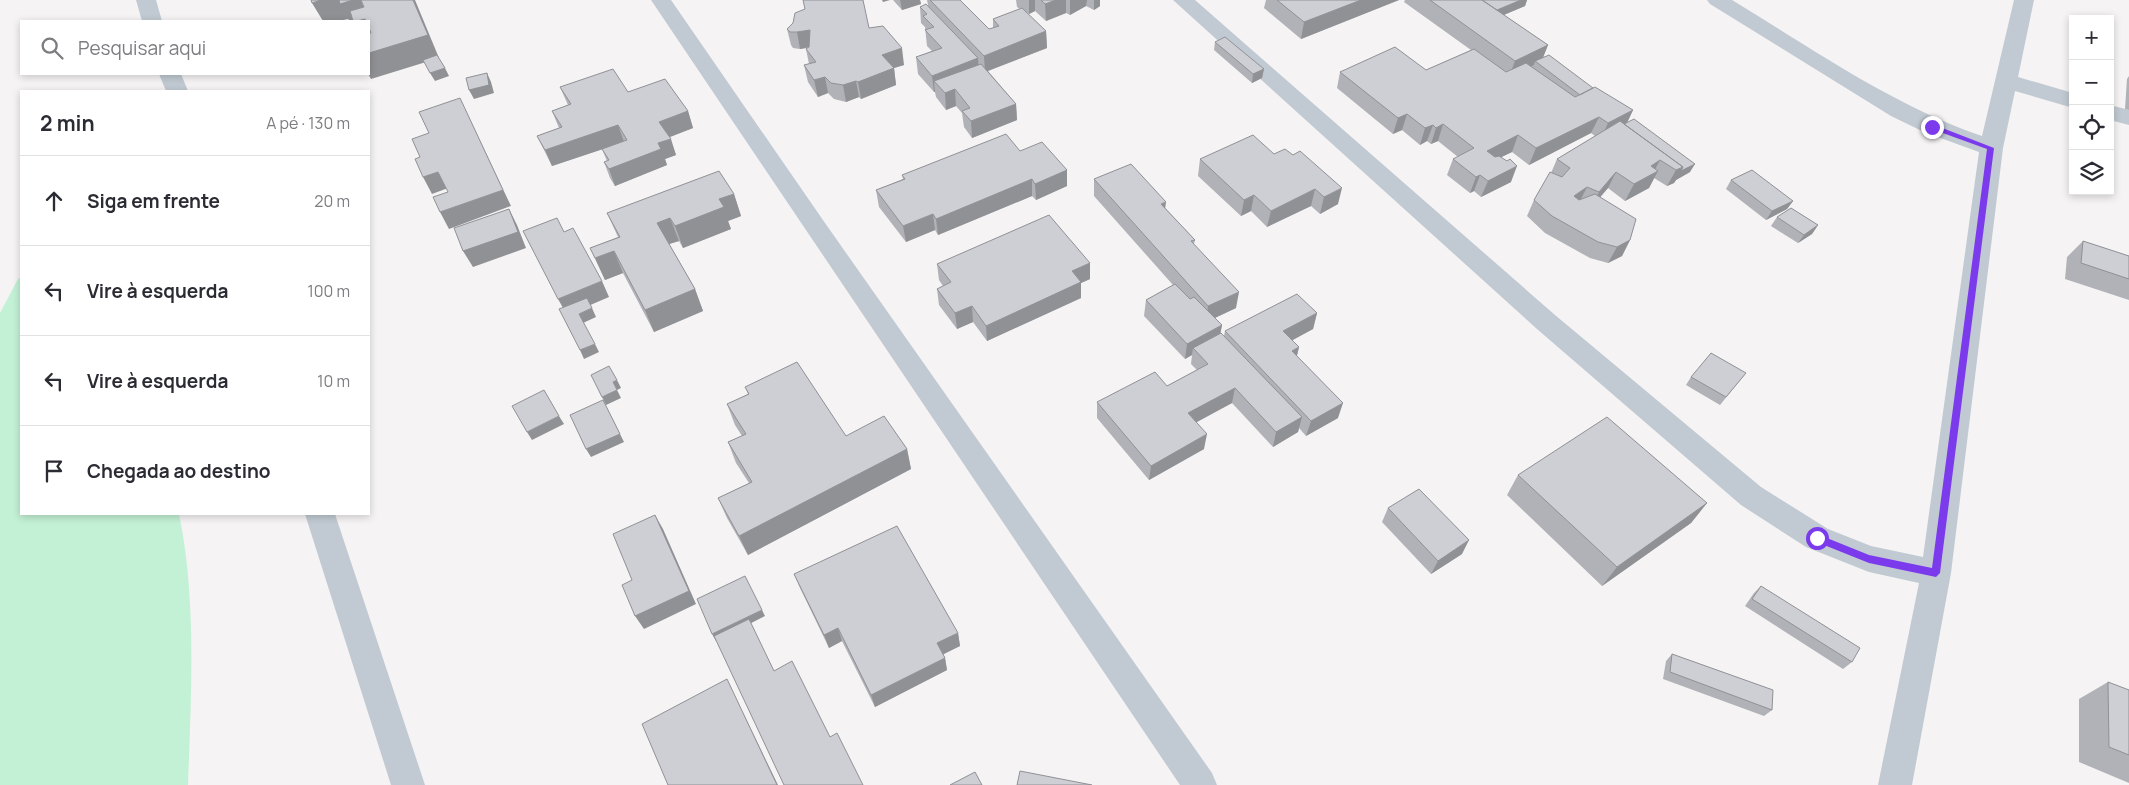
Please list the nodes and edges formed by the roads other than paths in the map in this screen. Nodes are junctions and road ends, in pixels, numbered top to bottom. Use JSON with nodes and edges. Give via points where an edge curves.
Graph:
{"nodes":[{"id":1,"x":146,"y":0,"type":"edge"},
{"id":2,"x":661,"y":0,"type":"edge"},
{"id":3,"x":1183,"y":0,"type":"edge"},
{"id":4,"x":1717,"y":0,"type":"edge"},
{"id":5,"x":2024,"y":0,"type":"edge"},
{"id":6,"x":152,"y":20,"type":"edge"},
{"id":7,"x":170,"y":75,"type":"edge"},
{"id":8,"x":2006,"y":81,"type":"junction"},
{"id":9,"x":176,"y":90,"type":"edge"},
{"id":10,"x":2069,"y":100,"type":"edge"},
{"id":11,"x":2114,"y":113,"type":"edge"},
{"id":12,"x":2129,"y":118,"type":"edge"},
{"id":13,"x":1991,"y":148,"type":"junction"},
{"id":14,"x":320,"y":515,"type":"edge"},
{"id":15,"x":1936,"y":573,"type":"junction"},
{"id":16,"x":408,"y":785,"type":"edge"},
{"id":17,"x":1200,"y":785,"type":"edge"},
{"id":18,"x":1895,"y":785,"type":"edge"}],
"edges":[{"from":1,"to":6,"type":"street"},
{"from":2,"to":17,"type":"street"},
{"from":3,"to":15,"type":"street","via":[[1546,322],[1751,496],[1817,538],[1869,559]]},
{"from":4,"to":13,"type":"street","via":[[1899,112]]},
{"from":5,"to":8,"type":"street"},
{"from":7,"to":9,"type":"street"},
{"from":8,"to":10,"type":"street"},
{"from":8,"to":13,"type":"street"},
{"from":11,"to":12,"type":"street"},
{"from":13,"to":15,"type":"street"},
{"from":14,"to":16,"type":"street"},
{"from":15,"to":18,"type":"street"}]}
